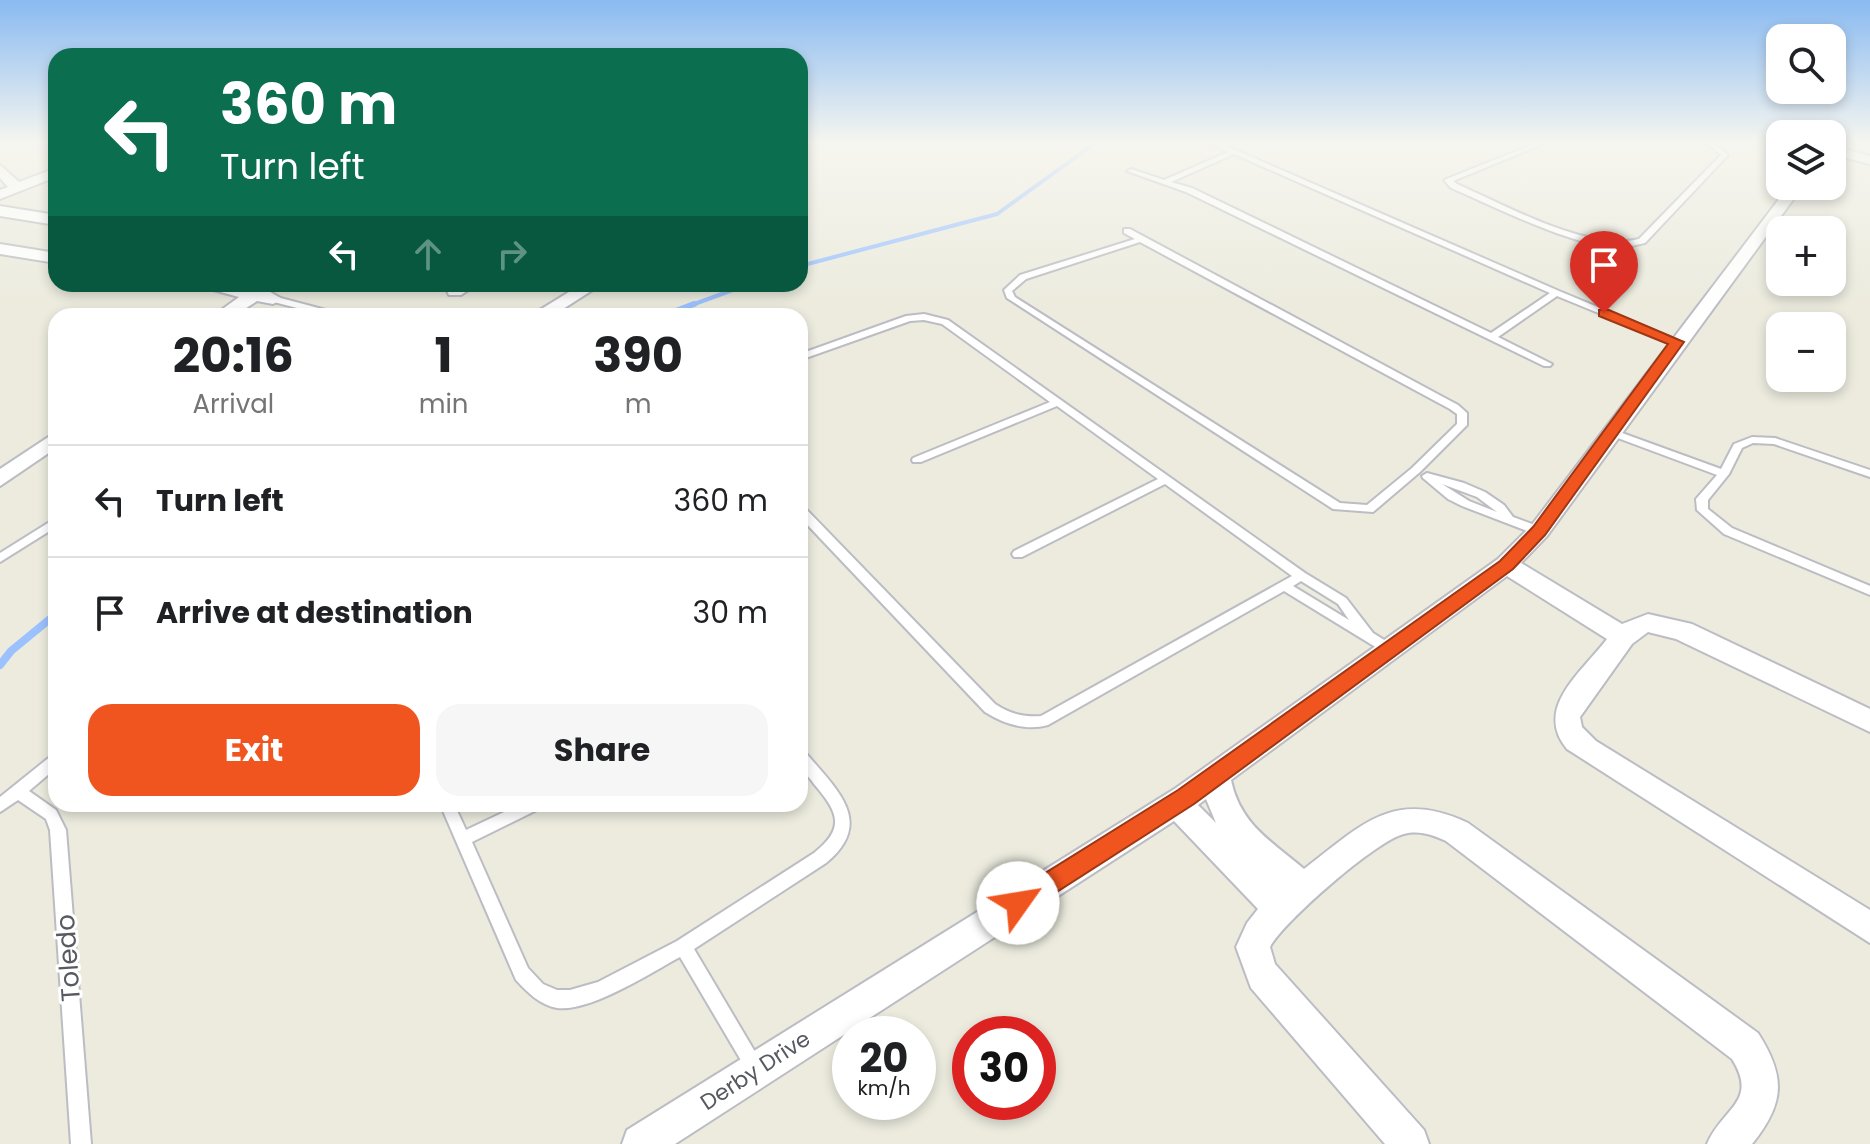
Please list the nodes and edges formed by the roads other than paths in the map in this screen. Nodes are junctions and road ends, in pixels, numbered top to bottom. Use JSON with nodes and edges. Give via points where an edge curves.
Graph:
{"nodes":[{"id":1,"x":1201,"y":197,"type":"edge"},
{"id":2,"x":1338,"y":197,"type":"edge"},
{"id":3,"x":1483,"y":197,"type":"edge"},
{"id":4,"x":1685,"y":197,"type":"edge"},
{"id":5,"x":1785,"y":200,"type":"edge"},
{"id":6,"x":0,"y":211,"type":"edge"},
{"id":7,"x":48,"y":219,"type":"edge"},
{"id":8,"x":1127,"y":231,"type":"dead end"},
{"id":9,"x":1141,"y":239,"type":"junction"},
{"id":10,"x":0,"y":249,"type":"edge"},
{"id":11,"x":48,"y":257,"type":"edge"},
{"id":12,"x":243,"y":292,"type":"edge"},
{"id":13,"x":266,"y":292,"type":"edge"},
{"id":14,"x":275,"y":292,"type":"edge"},
{"id":15,"x":580,"y":292,"type":"edge"},
{"id":16,"x":1556,"y":293,"type":"junction"},
{"id":17,"x":254,"y":294,"type":"junction"},
{"id":18,"x":234,"y":308,"type":"edge"},
{"id":19,"x":317,"y":308,"type":"edge"},
{"id":20,"x":553,"y":308,"type":"edge"},
{"id":21,"x":1492,"y":337,"type":"junction"},
{"id":22,"x":1677,"y":342,"type":"junction"},
{"id":23,"x":808,"y":354,"type":"edge"},
{"id":24,"x":1547,"y":364,"type":"dead end"},
{"id":25,"x":1056,"y":403,"type":"junction"},
{"id":26,"x":1611,"y":432,"type":"junction"},
{"id":27,"x":48,"y":444,"type":"edge"},
{"id":28,"x":917,"y":460,"type":"dead end"},
{"id":29,"x":1416,"y":470,"type":"junction"},
{"id":30,"x":1724,"y":474,"type":"junction"},
{"id":31,"x":1870,"y":474,"type":"edge"},
{"id":32,"x":0,"y":479,"type":"edge"},
{"id":33,"x":1167,"y":479,"type":"junction"},
{"id":34,"x":808,"y":518,"type":"edge"},
{"id":35,"x":48,"y":527,"type":"edge"},
{"id":36,"x":1539,"y":531,"type":"junction"},
{"id":37,"x":1018,"y":554,"type":"dead end"},
{"id":38,"x":0,"y":558,"type":"edge"},
{"id":39,"x":1506,"y":565,"type":"junction"},
{"id":40,"x":1301,"y":576,"type":"junction"},
{"id":41,"x":1286,"y":587,"type":"junction"},
{"id":42,"x":1870,"y":591,"type":"edge"},
{"id":43,"x":1368,"y":635,"type":"junction"},
{"id":44,"x":1623,"y":637,"type":"junction"},
{"id":45,"x":1392,"y":651,"type":"junction"},
{"id":46,"x":1870,"y":721,"type":"edge"},
{"id":47,"x":48,"y":767,"type":"edge"},
{"id":48,"x":808,"y":767,"type":"edge"},
{"id":49,"x":1216,"y":776,"type":"junction"},
{"id":50,"x":18,"y":791,"type":"junction"},
{"id":51,"x":1176,"y":803,"type":"junction"},
{"id":52,"x":0,"y":806,"type":"edge"},
{"id":53,"x":451,"y":812,"type":"edge"},
{"id":54,"x":519,"y":812,"type":"edge"},
{"id":55,"x":463,"y":839,"type":"junction"},
{"id":56,"x":1292,"y":899,"type":"junction"},
{"id":57,"x":1870,"y":928,"type":"edge"},
{"id":58,"x":683,"y":947,"type":"junction"},
{"id":59,"x":756,"y":1069,"type":"junction"},
{"id":60,"x":81,"y":1144,"type":"edge"},
{"id":61,"x":641,"y":1144,"type":"edge"},
{"id":62,"x":1410,"y":1144,"type":"edge"},
{"id":63,"x":1726,"y":1144,"type":"edge"}],
"edges":[{"from":1,"to":21,"type":"lane"},
{"from":2,"to":16,"type":"lane"},
{"from":3,"to":4,"type":"lane","via":[[1588,239],[1628,246],[1642,241]]},
{"from":5,"to":22,"type":"street","name":"Derby Drive"},
{"from":6,"to":7,"type":"street"},
{"from":8,"to":9,"type":"lane"},
{"from":9,"to":29,"type":"lane","via":[[1462,413],[1462,425]]},
{"from":9,"to":29,"type":"lane","via":[[1023,277],[1008,290],[1011,298],[1337,506],[1369,509]]},
{"from":10,"to":11,"type":"street"},
{"from":12,"to":17,"type":"street"},
{"from":13,"to":17,"type":"street"},
{"from":14,"to":19,"type":"lane"},
{"from":15,"to":20,"type":"street"},
{"from":16,"to":21,"type":"lane"},
{"from":16,"to":22,"type":"lane"},
{"from":17,"to":18,"type":"street"},
{"from":21,"to":24,"type":"lane"},
{"from":22,"to":26,"type":"street","name":"Derby Drive"},
{"from":23,"to":25,"type":"lane","via":[[909,318],[935,318]]},
{"from":25,"to":28,"type":"lane"},
{"from":25,"to":33,"type":"lane"},
{"from":26,"to":30,"type":"lane"},
{"from":26,"to":36,"type":"street","name":"Derby Drive"},
{"from":27,"to":32,"type":"street"},
{"from":29,"to":36,"type":"lane","via":[[1437,488]]},
{"from":30,"to":31,"type":"lane","via":[[1738,446],[1752,440],[1775,441]]},
{"from":30,"to":42,"type":"lane","via":[[1702,499],[1712,521]]},
{"from":33,"to":37,"type":"lane"},
{"from":33,"to":40,"type":"lane"},
{"from":34,"to":41,"type":"lane","via":[[990,708],[1024,723],[1043,721]]},
{"from":35,"to":38,"type":"lane"},
{"from":36,"to":39,"type":"street","name":"Derby Drive"},
{"from":39,"to":44,"type":"street"},
{"from":39,"to":45,"type":"street","name":"Derby Drive"},
{"from":40,"to":41,"type":"lane"},
{"from":40,"to":43,"type":"lane","via":[[1342,601]]},
{"from":41,"to":43,"type":"lane","via":[[1319,612]]},
{"from":43,"to":45,"type":"lane"},
{"from":44,"to":46,"type":"street","via":[[1648,623],[1664,625]]},
{"from":44,"to":57,"type":"street","via":[[1567,710],[1570,736]]},
{"from":45,"to":49,"type":"street","name":"Derby Drive"},
{"from":47,"to":50,"type":"lane"},
{"from":48,"to":58,"type":"lane","via":[[838,806],[844,825],[839,841]]},
{"from":49,"to":51,"type":"street","name":"Derby Drive"},
{"from":49,"to":56,"type":"street","via":[[1222,807],[1233,825]]},
{"from":50,"to":52,"type":"lane"},
{"from":50,"to":60,"type":"lane","name":"Toledo","via":[[51,815],[58,830]]},
{"from":51,"to":56,"type":"street"},
{"from":51,"to":59,"type":"street","name":"Derby Drive"},
{"from":53,"to":55,"type":"lane"},
{"from":54,"to":55,"type":"lane"},
{"from":55,"to":58,"type":"lane","via":[[522,974],[537,991],[558,999],[581,997]]},
{"from":56,"to":62,"type":"street","via":[[1259,932],[1253,947],[1263,976]]},
{"from":56,"to":63,"type":"street","via":[[1399,820],[1416,818],[1457,832],[1745,1046],[1759,1064],[1762,1098]]},
{"from":58,"to":59,"type":"lane"},
{"from":59,"to":61,"type":"street","name":"Derby Drive"}]}
